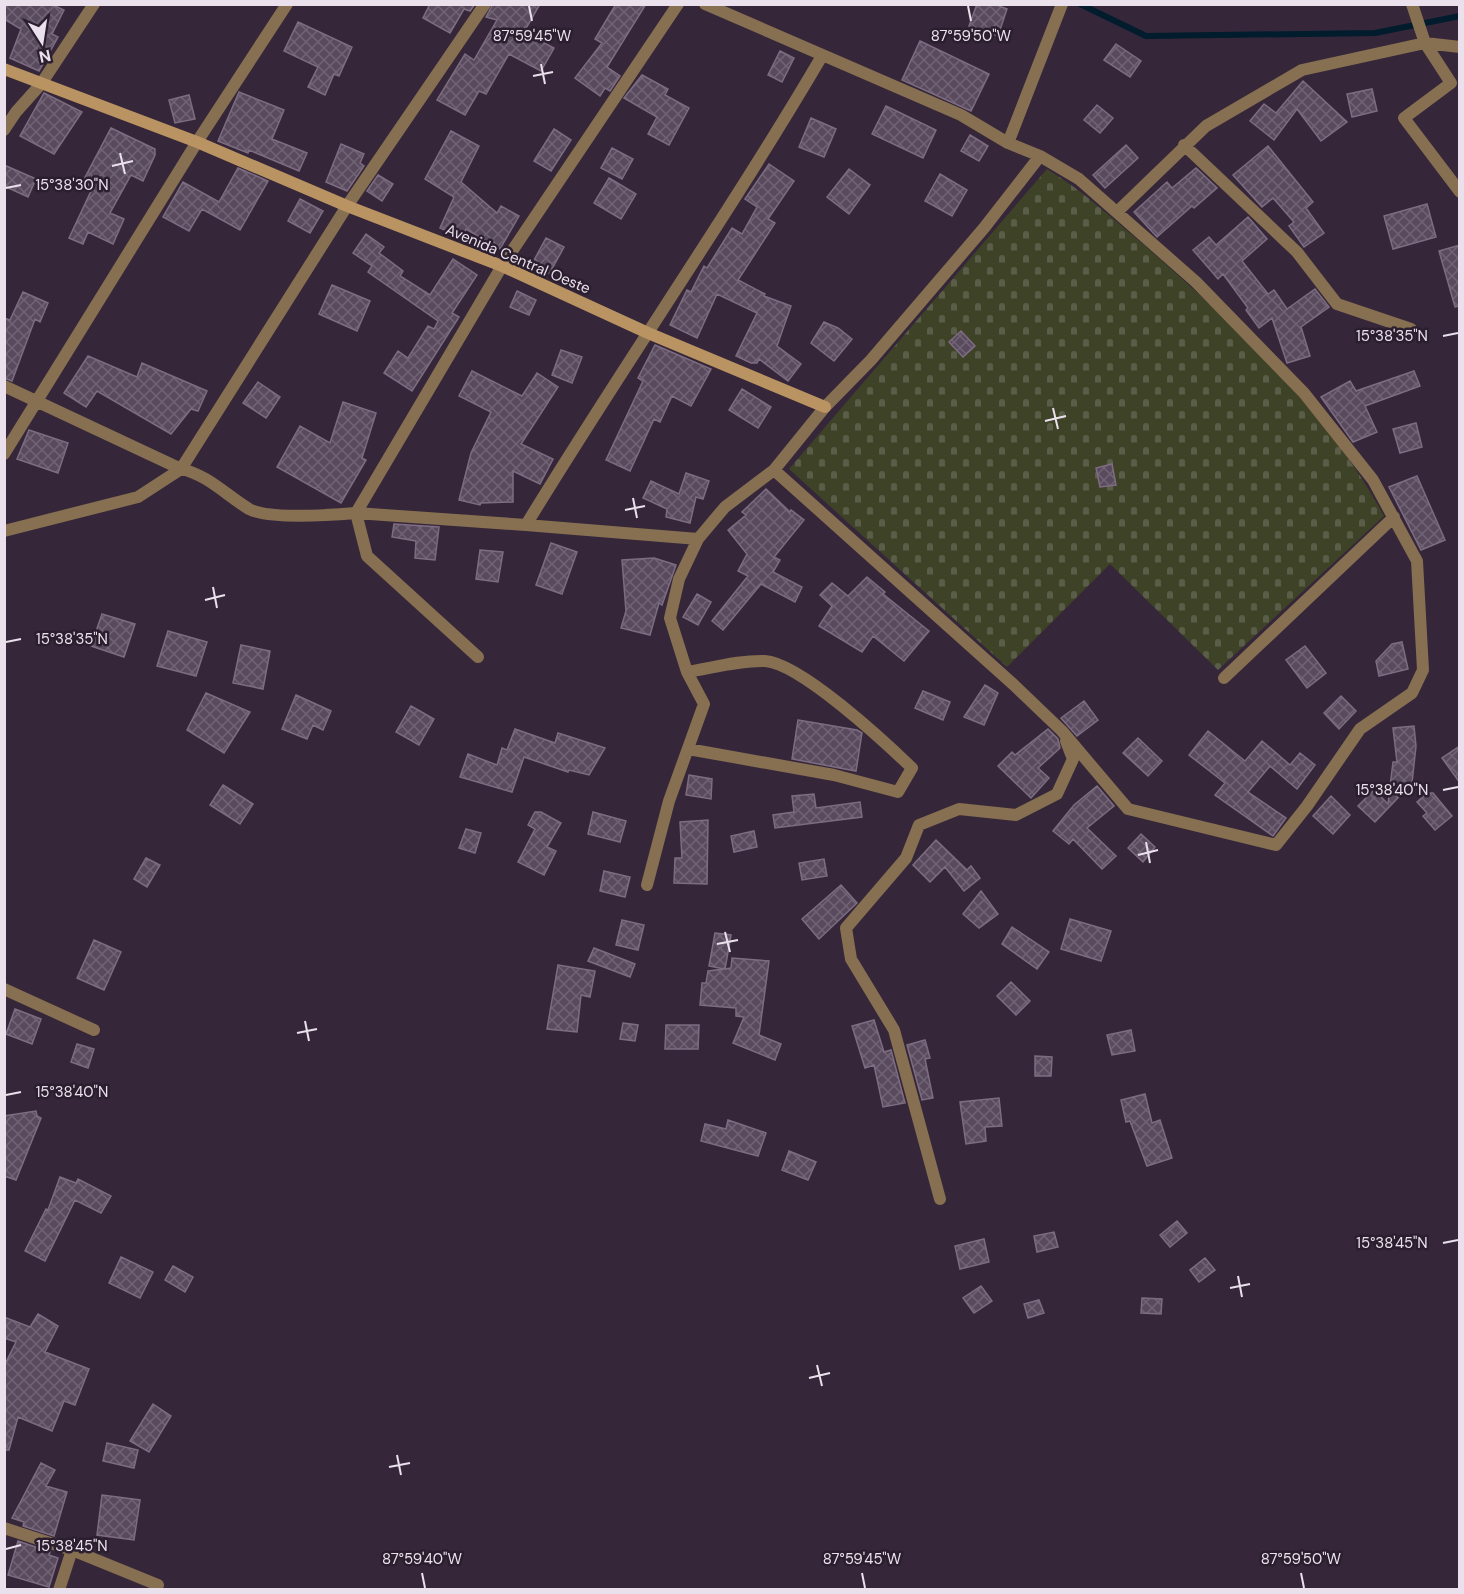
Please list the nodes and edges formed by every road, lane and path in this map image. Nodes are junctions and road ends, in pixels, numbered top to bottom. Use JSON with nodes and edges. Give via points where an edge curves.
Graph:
{"nodes":[{"id":1,"x":94,"y":4,"type":"edge"},
{"id":2,"x":287,"y":4,"type":"edge"},
{"id":3,"x":485,"y":4,"type":"edge"},
{"id":4,"x":678,"y":4,"type":"edge"},
{"id":5,"x":1062,"y":4,"type":"edge"},
{"id":6,"x":1412,"y":4,"type":"edge"},
{"id":7,"x":710,"y":5,"type":"edge"},
{"id":8,"x":1425,"y":42,"type":"junction"},
{"id":9,"x":1460,"y":48,"type":"edge"},
{"id":10,"x":822,"y":56,"type":"junction"},
{"id":11,"x":4,"y":69,"type":"edge"},
{"id":12,"x":41,"y":84,"type":"junction"},
{"id":13,"x":4,"y":130,"type":"edge"},
{"id":14,"x":197,"y":142,"type":"junction"},
{"id":15,"x":1008,"y":143,"type":"junction"},
{"id":16,"x":1184,"y":145,"type":"junction"},
{"id":17,"x":1040,"y":156,"type":"junction"},
{"id":18,"x":1460,"y":192,"type":"edge"},
{"id":19,"x":347,"y":206,"type":"junction"},
{"id":20,"x":1117,"y":212,"type":"junction"},
{"id":21,"x":502,"y":266,"type":"junction"},
{"id":22,"x":1411,"y":328,"type":"dead end"},
{"id":23,"x":648,"y":333,"type":"junction"},
{"id":24,"x":4,"y":386,"type":"edge"},
{"id":25,"x":37,"y":400,"type":"junction"},
{"id":26,"x":825,"y":407,"type":"junction"},
{"id":27,"x":4,"y":454,"type":"edge"},
{"id":28,"x":181,"y":469,"type":"junction"},
{"id":29,"x":774,"y":471,"type":"junction"},
{"id":30,"x":356,"y":513,"type":"junction"},
{"id":31,"x":1394,"y":517,"type":"junction"},
{"id":32,"x":526,"y":525,"type":"junction"},
{"id":33,"x":5,"y":526,"type":"edge"},
{"id":34,"x":698,"y":539,"type":"junction"},
{"id":35,"x":478,"y":657,"type":"dead end"},
{"id":36,"x":687,"y":672,"type":"junction"},
{"id":37,"x":1224,"y":678,"type":"dead end"},
{"id":38,"x":1062,"y":731,"type":"junction"},
{"id":39,"x":688,"y":749,"type":"junction"},
{"id":40,"x":647,"y":885,"type":"dead end"},
{"id":41,"x":4,"y":989,"type":"edge"},
{"id":42,"x":94,"y":1030,"type":"dead end"},
{"id":43,"x":940,"y":1199,"type":"dead end"},
{"id":44,"x":4,"y":1528,"type":"edge"},
{"id":45,"x":72,"y":1550,"type":"junction"},
{"id":46,"x":158,"y":1585,"type":"dead end"},
{"id":47,"x":59,"y":1590,"type":"edge"}],
"edges":[{"from":1,"to":12,"type":"street"},
{"from":2,"to":14,"type":"street"},
{"from":3,"to":19,"type":"street"},
{"from":4,"to":21,"type":"street"},
{"from":5,"to":15,"type":"street"},
{"from":6,"to":8,"type":"street"},
{"from":7,"to":10,"type":"street"},
{"from":8,"to":9,"type":"street"},
{"from":8,"to":16,"type":"street","via":[[1302,70],[1206,126]]},
{"from":8,"to":18,"type":"street","via":[[1451,83],[1404,118]]},
{"from":10,"to":15,"type":"street","via":[[961,116]]},
{"from":10,"to":23,"type":"street"},
{"from":11,"to":12,"type":"street","name":"Avenida Central Oeste"},
{"from":12,"to":13,"type":"street"},
{"from":12,"to":14,"type":"street","name":"Avenida Central Oeste"},
{"from":14,"to":19,"type":"street","name":"Avenida Central Oeste"},
{"from":14,"to":25,"type":"street"},
{"from":15,"to":17,"type":"street"},
{"from":16,"to":20,"type":"street"},
{"from":16,"to":22,"type":"street","via":[[1297,252],[1337,304]]},
{"from":17,"to":20,"type":"street","via":[[1079,179]]},
{"from":17,"to":26,"type":"street","via":[[871,360]]},
{"from":19,"to":21,"type":"street","name":"Avenida Central Oeste"},
{"from":19,"to":28,"type":"street"},
{"from":20,"to":31,"type":"street","via":[[1196,282],[1304,393],[1373,480]]},
{"from":21,"to":23,"type":"street","name":"Avenida Central Oeste"},
{"from":21,"to":30,"type":"street"},
{"from":23,"to":26,"type":"street","name":"Avenida Central Oeste"},
{"from":23,"to":32,"type":"street"},
{"from":24,"to":25,"type":"street"},
{"from":25,"to":27,"type":"street"},
{"from":25,"to":28,"type":"street"},
{"from":26,"to":29,"type":"street"},
{"from":28,"to":30,"type":"street","via":[[198,472],[252,510],[314,518]]},
{"from":28,"to":33,"type":"street","via":[[138,497]]},
{"from":29,"to":34,"type":"street","via":[[725,507]]},
{"from":29,"to":38,"type":"street"},
{"from":30,"to":32,"type":"street"},
{"from":30,"to":35,"type":"street","via":[[367,556]]},
{"from":31,"to":37,"type":"street"},
{"from":31,"to":38,"type":"street","via":[[1417,561],[1423,670],[1412,693],[1360,729],[1275,845],[1128,808]]},
{"from":32,"to":34,"type":"street"},
{"from":34,"to":36,"type":"street","via":[[679,579],[670,618]]},
{"from":36,"to":39,"type":"street","via":[[704,704]]},
{"from":36,"to":39,"type":"street","via":[[764,661],[777,663],[867,725],[912,768],[898,792],[834,775]]},
{"from":38,"to":43,"type":"street","via":[[1073,759],[1057,795],[1016,815],[959,809],[919,825],[906,858],[846,928],[851,959],[894,1030]]},
{"from":39,"to":40,"type":"street","via":[[669,801]]},
{"from":41,"to":42,"type":"street"},
{"from":44,"to":45,"type":"street"},
{"from":45,"to":46,"type":"street"},
{"from":45,"to":47,"type":"street"}]}
